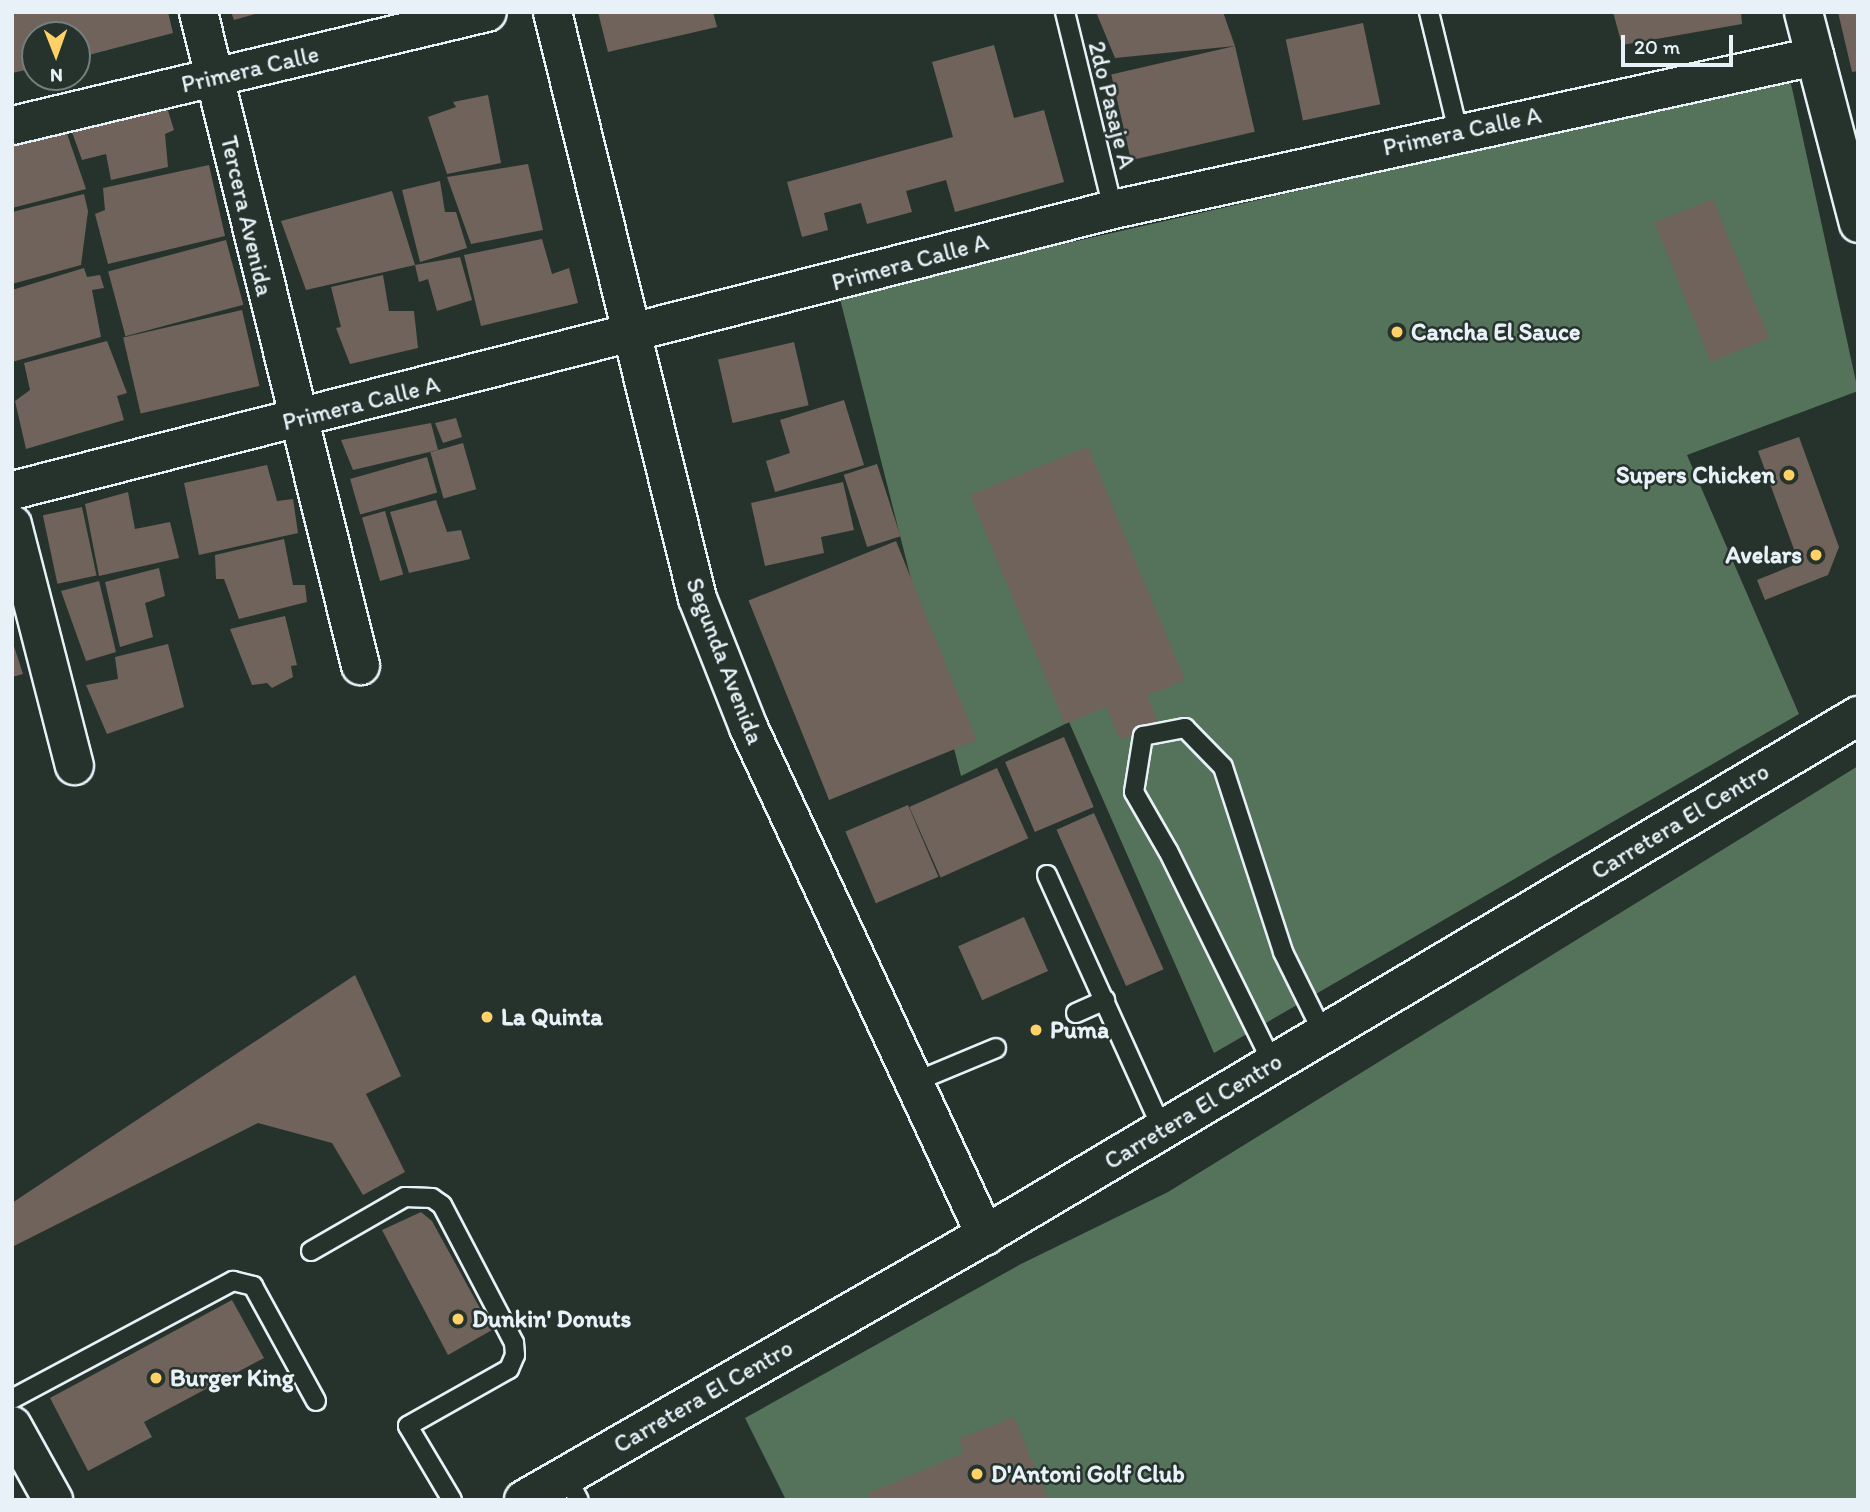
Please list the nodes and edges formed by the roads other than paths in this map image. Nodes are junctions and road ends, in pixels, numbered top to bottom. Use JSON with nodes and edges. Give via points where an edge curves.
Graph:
{"nodes":[{"id":1,"x":198,"y":12,"type":"edge"},
{"id":2,"x":487,"y":12,"type":"edge"},
{"id":3,"x":552,"y":12,"type":"edge"},
{"id":4,"x":1065,"y":12,"type":"edge"},
{"id":5,"x":1429,"y":12,"type":"edge"},
{"id":6,"x":1803,"y":12,"type":"edge"},
{"id":7,"x":1814,"y":55,"type":"junction"},
{"id":8,"x":214,"y":77,"type":"junction"},
{"id":9,"x":12,"y":125,"type":"edge"},
{"id":10,"x":1458,"y":131,"type":"junction"},
{"id":11,"x":1112,"y":209,"type":"junction"},
{"id":12,"x":1858,"y":223,"type":"edge"},
{"id":13,"x":629,"y":335,"type":"junction"},
{"id":14,"x":296,"y":420,"type":"junction"},
{"id":15,"x":12,"y":490,"type":"edge"},
{"id":16,"x":12,"y":524,"type":"edge"},
{"id":17,"x":360,"y":665,"type":"dead end"},
{"id":18,"x":1858,"y":716,"type":"edge"},
{"id":19,"x":74,"y":765,"type":"dead end"},
{"id":20,"x":1047,"y":875,"type":"dead end"},
{"id":21,"x":1105,"y":1000,"type":"junction"},
{"id":22,"x":1076,"y":1013,"type":"dead end"},
{"id":23,"x":1324,"y":1033,"type":"junction"},
{"id":24,"x":996,"y":1048,"type":"dead end"},
{"id":25,"x":1273,"y":1063,"type":"junction"},
{"id":26,"x":912,"y":1083,"type":"junction"},
{"id":27,"x":1162,"y":1128,"type":"junction"},
{"id":28,"x":985,"y":1235,"type":"junction"},
{"id":29,"x":311,"y":1251,"type":"dead end"},
{"id":30,"x":12,"y":1399,"type":"edge"},
{"id":31,"x":316,"y":1401,"type":"dead end"},
{"id":32,"x":12,"y":1426,"type":"edge"},
{"id":33,"x":573,"y":1487,"type":"edge"},
{"id":34,"x":53,"y":1500,"type":"edge"},
{"id":35,"x":453,"y":1500,"type":"edge"},
{"id":36,"x":524,"y":1500,"type":"edge"}],
"edges":[{"from":1,"to":8,"type":"street","name":"Tercera Avenida"},
{"from":2,"to":8,"type":"street","name":"Primera Calle"},
{"from":3,"to":13,"type":"street","name":"Segunda Avenida"},
{"from":4,"to":11,"type":"lane","name":"2do Pasaje A"},
{"from":5,"to":10,"type":"lane"},
{"from":6,"to":7,"type":"street"},
{"from":7,"to":10,"type":"street","name":"Primera Calle A"},
{"from":7,"to":12,"type":"street"},
{"from":8,"to":9,"type":"street","name":"Primera Calle"},
{"from":8,"to":14,"type":"street","name":"Tercera Avenida"},
{"from":10,"to":11,"type":"street","name":"Primera Calle A"},
{"from":11,"to":13,"type":"street","name":"Primera Calle A"},
{"from":13,"to":14,"type":"street","name":"Primera Calle A"},
{"from":13,"to":26,"type":"street","name":"Segunda Avenida","via":[[697,598],[748,727]]},
{"from":14,"to":15,"type":"street","name":"Primera Calle A"},
{"from":14,"to":17,"type":"street","name":"Tercera Avenida"},
{"from":16,"to":19,"type":"street"},
{"from":18,"to":23,"type":"main road","name":"Carretera El Centro"},
{"from":20,"to":21,"type":"lane"},
{"from":21,"to":22,"type":"lane"},
{"from":21,"to":27,"type":"lane"},
{"from":23,"to":25,"type":"main road","name":"Carretera El Centro"},
{"from":23,"to":25,"type":"lane","via":[[1283,952],[1223,766],[1185,728],[1143,736],[1134,792],[1168,850]]},
{"from":24,"to":26,"type":"lane"},
{"from":25,"to":27,"type":"main road","name":"Carretera El Centro"},
{"from":26,"to":28,"type":"street","name":"Segunda Avenida"},
{"from":27,"to":28,"type":"main road","name":"Carretera El Centro"},
{"from":28,"to":33,"type":"main road","name":"Carretera El Centro"},
{"from":29,"to":35,"type":"lane","via":[[405,1197],[432,1198],[442,1205],[514,1343],[515,1355],[509,1368],[408,1426]]},
{"from":30,"to":31,"type":"lane","via":[[233,1281],[253,1286]]},
{"from":32,"to":34,"type":"main road"},
{"from":33,"to":36,"type":"main road","name":"Carretera El Centro"}]}
